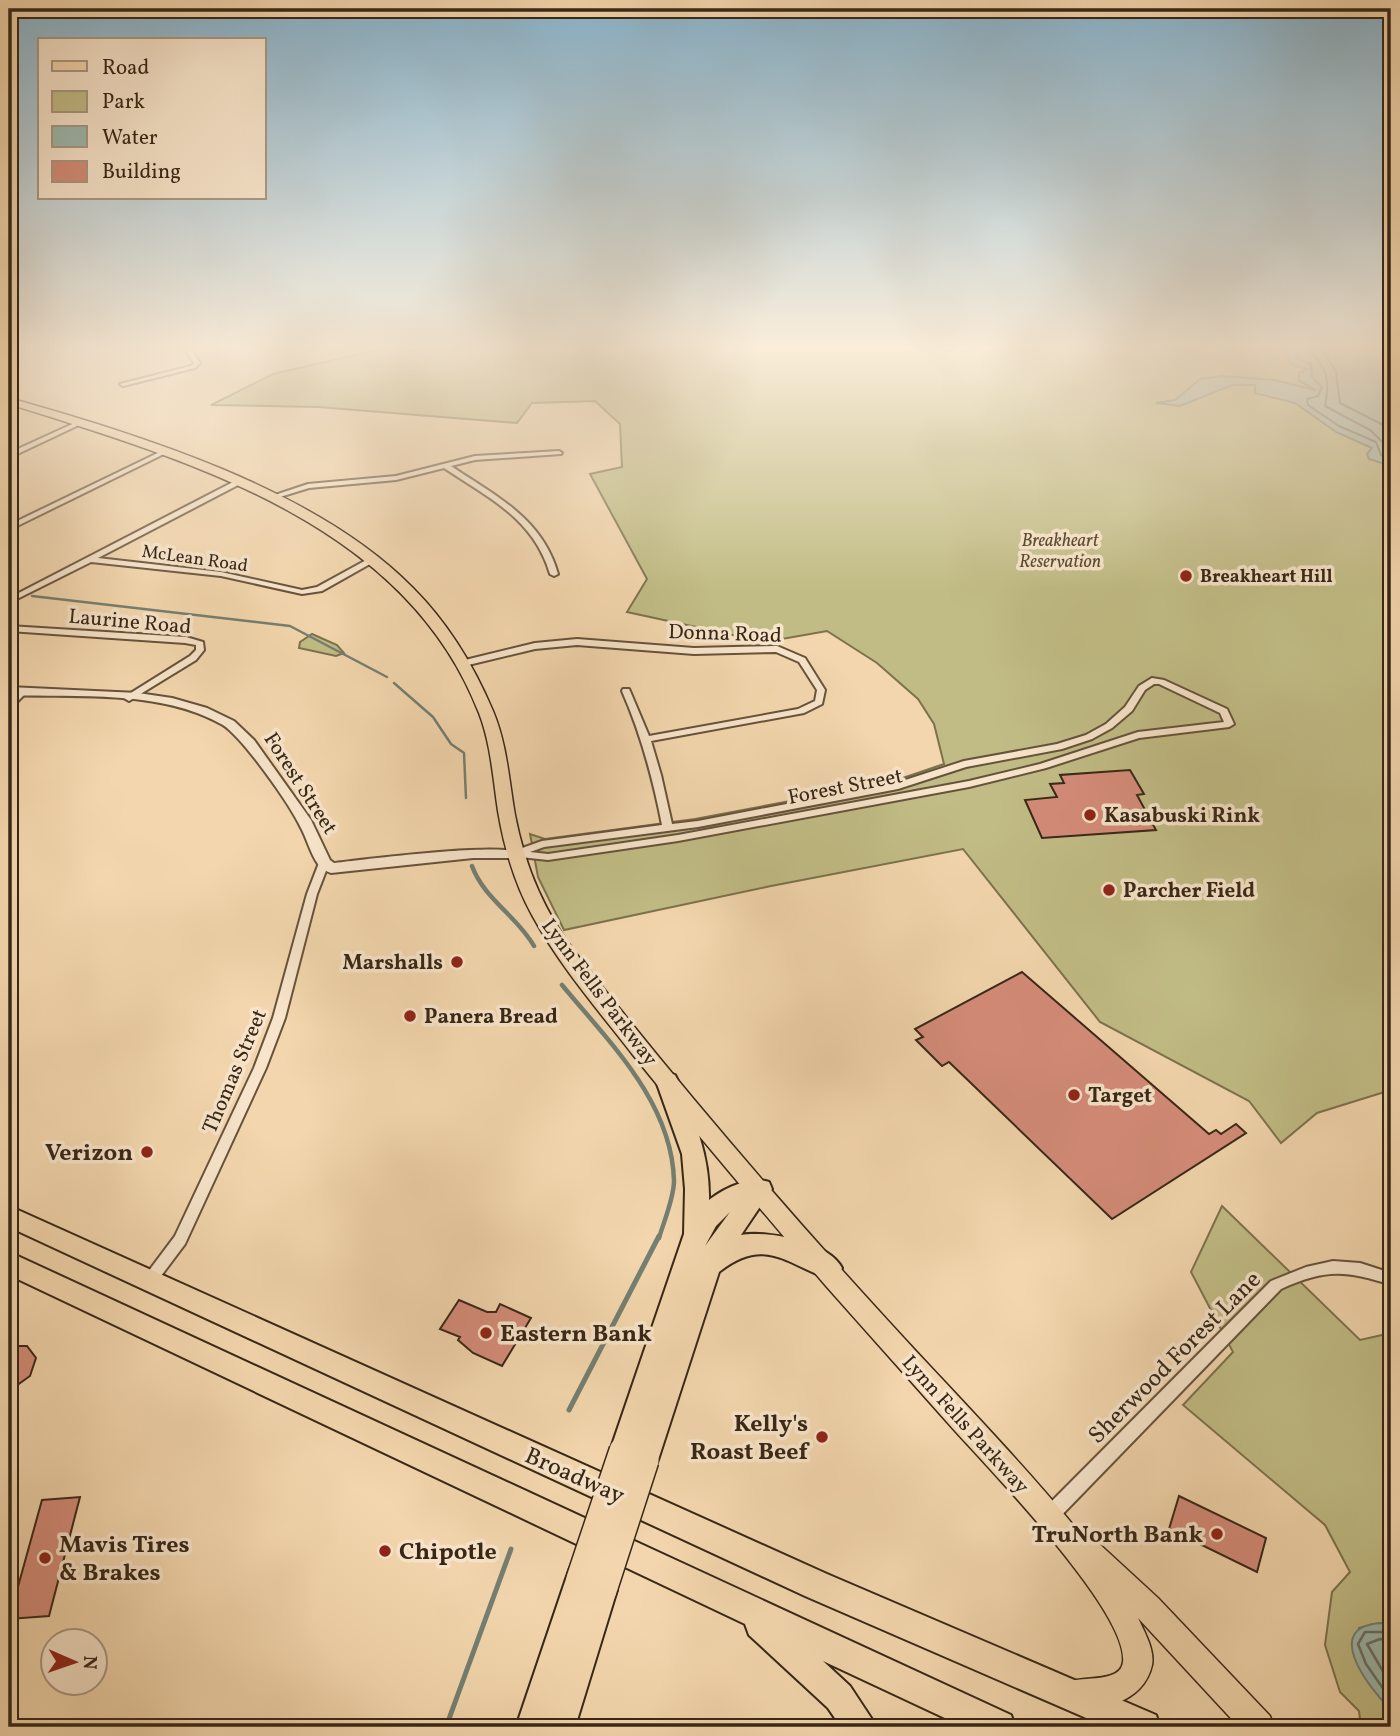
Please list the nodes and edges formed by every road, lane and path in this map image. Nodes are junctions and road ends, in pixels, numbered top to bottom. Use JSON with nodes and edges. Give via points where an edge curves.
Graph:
{"nodes":[{"id":1,"x":73,"y":426,"type":"edge"},
{"id":2,"x":88,"y":426,"type":"edge"},
{"id":3,"x":164,"y":452,"type":"junction"},
{"id":4,"x":559,"y":453,"type":"dead end"},
{"id":5,"x":9,"y":456,"type":"edge"},
{"id":6,"x":446,"y":466,"type":"junction"},
{"id":7,"x":237,"y":482,"type":"junction"},
{"id":8,"x":270,"y":498,"type":"junction"},
{"id":9,"x":9,"y":528,"type":"edge"},
{"id":10,"x":89,"y":559,"type":"junction"},
{"id":11,"x":373,"y":560,"type":"junction"},
{"id":12,"x":554,"y":574,"type":"dead end"},
{"id":13,"x":9,"y":601,"type":"edge"},
{"id":14,"x":9,"y":628,"type":"edge"},
{"id":15,"x":464,"y":663,"type":"junction"},
{"id":16,"x":626,"y":691,"type":"dead end"},
{"id":17,"x":15,"y":692,"type":"edge"},
{"id":18,"x":129,"y":698,"type":"junction"},
{"id":19,"x":9,"y":705,"type":"edge"},
{"id":20,"x":1099,"y":732,"type":"junction"},
{"id":21,"x":646,"y":739,"type":"junction"},
{"id":22,"x":1113,"y":742,"type":"junction"},
{"id":23,"x":1004,"y":758,"type":"junction"},
{"id":24,"x":1016,"y":772,"type":"junction"},
{"id":25,"x":668,"y":828,"type":"junction"},
{"id":26,"x":515,"y":853,"type":"junction"},
{"id":27,"x":324,"y":863,"type":"junction"},
{"id":28,"x":667,"y":1081,"type":"junction"},
{"id":29,"x":760,"y":1189,"type":"junction"},
{"id":30,"x":9,"y":1216,"type":"edge"},
{"id":31,"x":695,"y":1237,"type":"junction"},
{"id":32,"x":9,"y":1263,"type":"edge"},
{"id":33,"x":829,"y":1268,"type":"junction"},
{"id":34,"x":706,"y":1270,"type":"junction"},
{"id":35,"x":1391,"y":1279,"type":"edge"},
{"id":36,"x":150,"y":1280,"type":"junction"},
{"id":37,"x":634,"y":1456,"type":"junction"},
{"id":38,"x":1049,"y":1516,"type":"junction"},
{"id":39,"x":592,"y":1585,"type":"junction"},
{"id":40,"x":747,"y":1611,"type":"junction"},
{"id":41,"x":1064,"y":1693,"type":"junction"},
{"id":42,"x":532,"y":1727,"type":"edge"},
{"id":43,"x":559,"y":1727,"type":"edge"},
{"id":44,"x":861,"y":1727,"type":"edge"},
{"id":45,"x":999,"y":1727,"type":"edge"},
{"id":46,"x":1144,"y":1727,"type":"edge"},
{"id":47,"x":1259,"y":1727,"type":"edge"}],
"edges":[{"from":1,"to":5,"type":"street"},
{"from":2,"to":3,"type":"main road","name":"Lynn Fells Parkway"},
{"from":3,"to":7,"type":"main road","name":"Lynn Fells Parkway"},
{"from":3,"to":9,"type":"street"},
{"from":4,"to":6,"type":"street","via":[[483,456]]},
{"from":6,"to":8,"type":"street","via":[[396,478],[319,484]]},
{"from":6,"to":12,"type":"street","via":[[535,532],[548,551]]},
{"from":7,"to":8,"type":"main road","name":"Lynn Fells Parkway"},
{"from":7,"to":10,"type":"street","name":"Laurine Road"},
{"from":8,"to":11,"type":"main road","name":"Lynn Fells Parkway"},
{"from":10,"to":11,"type":"street","name":"McLean Road","via":[[221,574],[302,592],[319,589]]},
{"from":10,"to":13,"type":"street","name":"Laurine Road"},
{"from":11,"to":15,"type":"main road","name":"Lynn Fells Parkway","via":[[422,604]]},
{"from":14,"to":18,"type":"street","name":"Laurine Road","via":[[200,644],[193,658]]},
{"from":15,"to":21,"type":"street","name":"Donna Road","via":[[535,646],[577,642],[694,651],[777,649],[802,660],[821,690],[819,702],[801,711]]},
{"from":15,"to":26,"type":"main road","name":"Lynn Fells Parkway","via":[[493,733]]},
{"from":16,"to":21,"type":"street"},
{"from":17,"to":18,"type":"street","name":"Forest Street"},
{"from":17,"to":19,"type":"street"},
{"from":18,"to":27,"type":"street","name":"Forest Street","via":[[186,704],[239,731],[306,823]]},
{"from":20,"to":22,"type":"street"},
{"from":20,"to":22,"type":"street","name":"Forest Street","via":[[1129,709],[1146,684],[1154,681],[1224,711],[1230,724]]},
{"from":20,"to":23,"type":"street","name":"Forest Street","via":[[1059,747]]},
{"from":21,"to":25,"type":"street"},
{"from":22,"to":24,"type":"street","name":"Forest Street"},
{"from":23,"to":24,"type":"street"},
{"from":23,"to":25,"type":"street","name":"Forest Street","via":[[964,764],[898,786]]},
{"from":24,"to":26,"type":"street","name":"Forest Street","via":[[670,839],[548,857]]},
{"from":25,"to":26,"type":"street","name":"Forest Street","via":[[542,844]]},
{"from":26,"to":27,"type":"street","name":"Forest Street","via":[[336,869]]},
{"from":26,"to":28,"type":"main road","name":"Lynn Fells Parkway","via":[[533,900],[557,941]]},
{"from":27,"to":36,"type":"street","name":"Thomas Street","via":[[260,1068],[180,1240]]},
{"from":28,"to":29,"type":"main road","name":"Lynn Fells Parkway"},
{"from":28,"to":31,"type":"highway","via":[[696,1157]]},
{"from":29,"to":31,"type":"highway","via":[[718,1205],[705,1217]]},
{"from":29,"to":33,"type":"main road","name":"Lynn Fells Parkway"},
{"from":29,"to":34,"type":"highway","via":[[719,1242]]},
{"from":30,"to":36,"type":"highway","name":"Broadway"},
{"from":31,"to":37,"type":"highway"},
{"from":32,"to":40,"type":"highway"},
{"from":33,"to":34,"type":"highway","via":[[796,1250],[761,1242],[726,1251]]},
{"from":33,"to":38,"type":"main road","name":"Lynn Fells Parkway"},
{"from":34,"to":37,"type":"highway"},
{"from":35,"to":38,"type":"street","name":"Sherwood Forest Lane","via":[[1338,1266],[1306,1271],[1276,1285]]},
{"from":36,"to":41,"type":"highway","name":"Broadway","via":[[816,1585]]},
{"from":37,"to":39,"type":"highway","bridge":true},
{"from":38,"to":41,"type":"main road","name":"Lynn Fells Parkway","via":[[1126,1617],[1139,1654],[1136,1674],[1122,1686]]},
{"from":38,"to":47,"type":"main road","name":"Lynn Fells Parkway","via":[[1148,1608]]},
{"from":39,"to":42,"type":"highway"},
{"from":39,"to":43,"type":"highway"},
{"from":40,"to":44,"type":"highway","via":[[839,1697]]},
{"from":40,"to":45,"type":"highway"},
{"from":41,"to":46,"type":"highway","name":"Broadway"}]}
